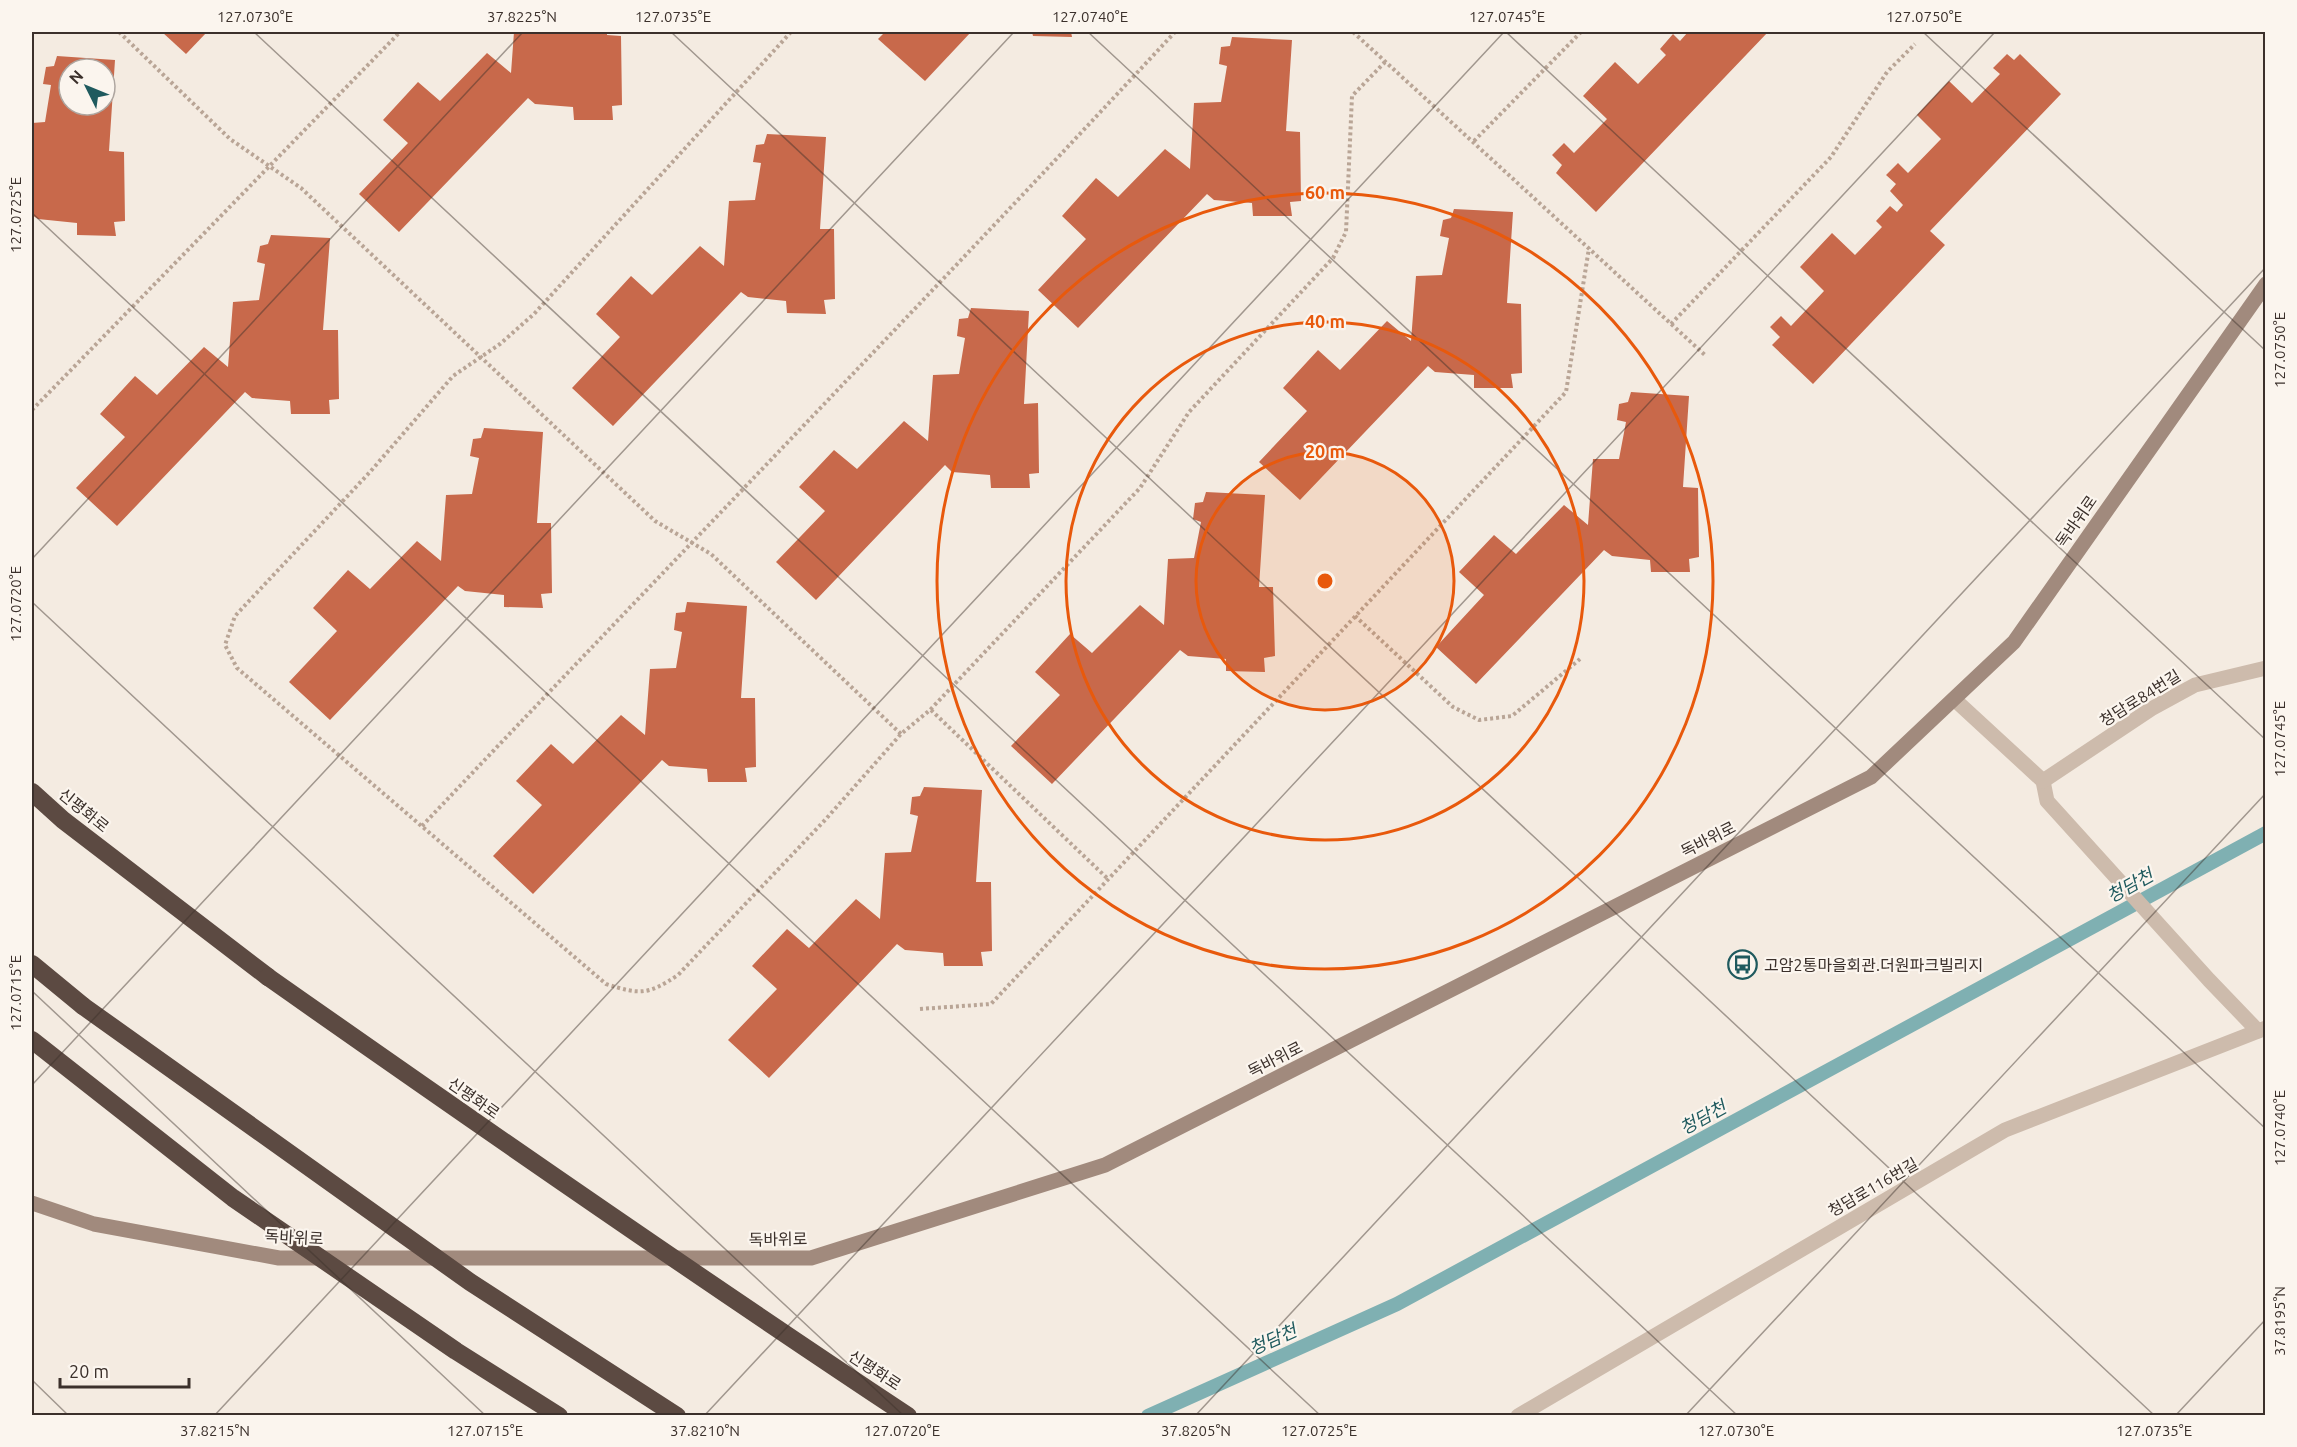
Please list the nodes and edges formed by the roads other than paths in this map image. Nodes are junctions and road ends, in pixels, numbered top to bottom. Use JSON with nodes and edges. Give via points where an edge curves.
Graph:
{"nodes":[{"id":1,"x":2265,"y":284,"type":"edge"},
{"id":2,"x":2265,"y":668,"type":"edge"},
{"id":3,"x":1954,"y":699,"type":"junction"},
{"id":4,"x":2043,"y":781,"type":"junction"},
{"id":5,"x":32,"y":792,"type":"edge"},
{"id":6,"x":32,"y":964,"type":"edge"},
{"id":7,"x":2262,"y":1030,"type":"edge"},
{"id":8,"x":32,"y":1040,"type":"edge"},
{"id":9,"x":32,"y":1203,"type":"edge"},
{"id":10,"x":559,"y":1416,"type":"edge"},
{"id":11,"x":676,"y":1416,"type":"edge"},
{"id":12,"x":908,"y":1416,"type":"edge"},
{"id":13,"x":1518,"y":1416,"type":"edge"}],
"edges":[{"from":1,"to":3,"type":"main road","name":"독바위로","via":[[2014,642]]},
{"from":2,"to":4,"type":"street","name":"청담로84번길","via":[[2195,685],[2151,709]]},
{"from":3,"to":4,"type":"street"},
{"from":3,"to":9,"type":"main road","name":"독바위로","via":[[1871,777],[1105,1165],[811,1258],[279,1258],[94,1224]]},
{"from":4,"to":7,"type":"street","via":[[2047,801],[2209,980]]},
{"from":5,"to":12,"type":"highway","name":"신평화로","bridge":true,"via":[[268,977]]},
{"from":6,"to":11,"type":"highway","bridge":true,"via":[[83,1006],[470,1282]]},
{"from":7,"to":13,"type":"street","name":"청담로116번길","via":[[2005,1130]]},
{"from":8,"to":10,"type":"highway","bridge":true,"via":[[233,1198],[456,1351]]}]}
